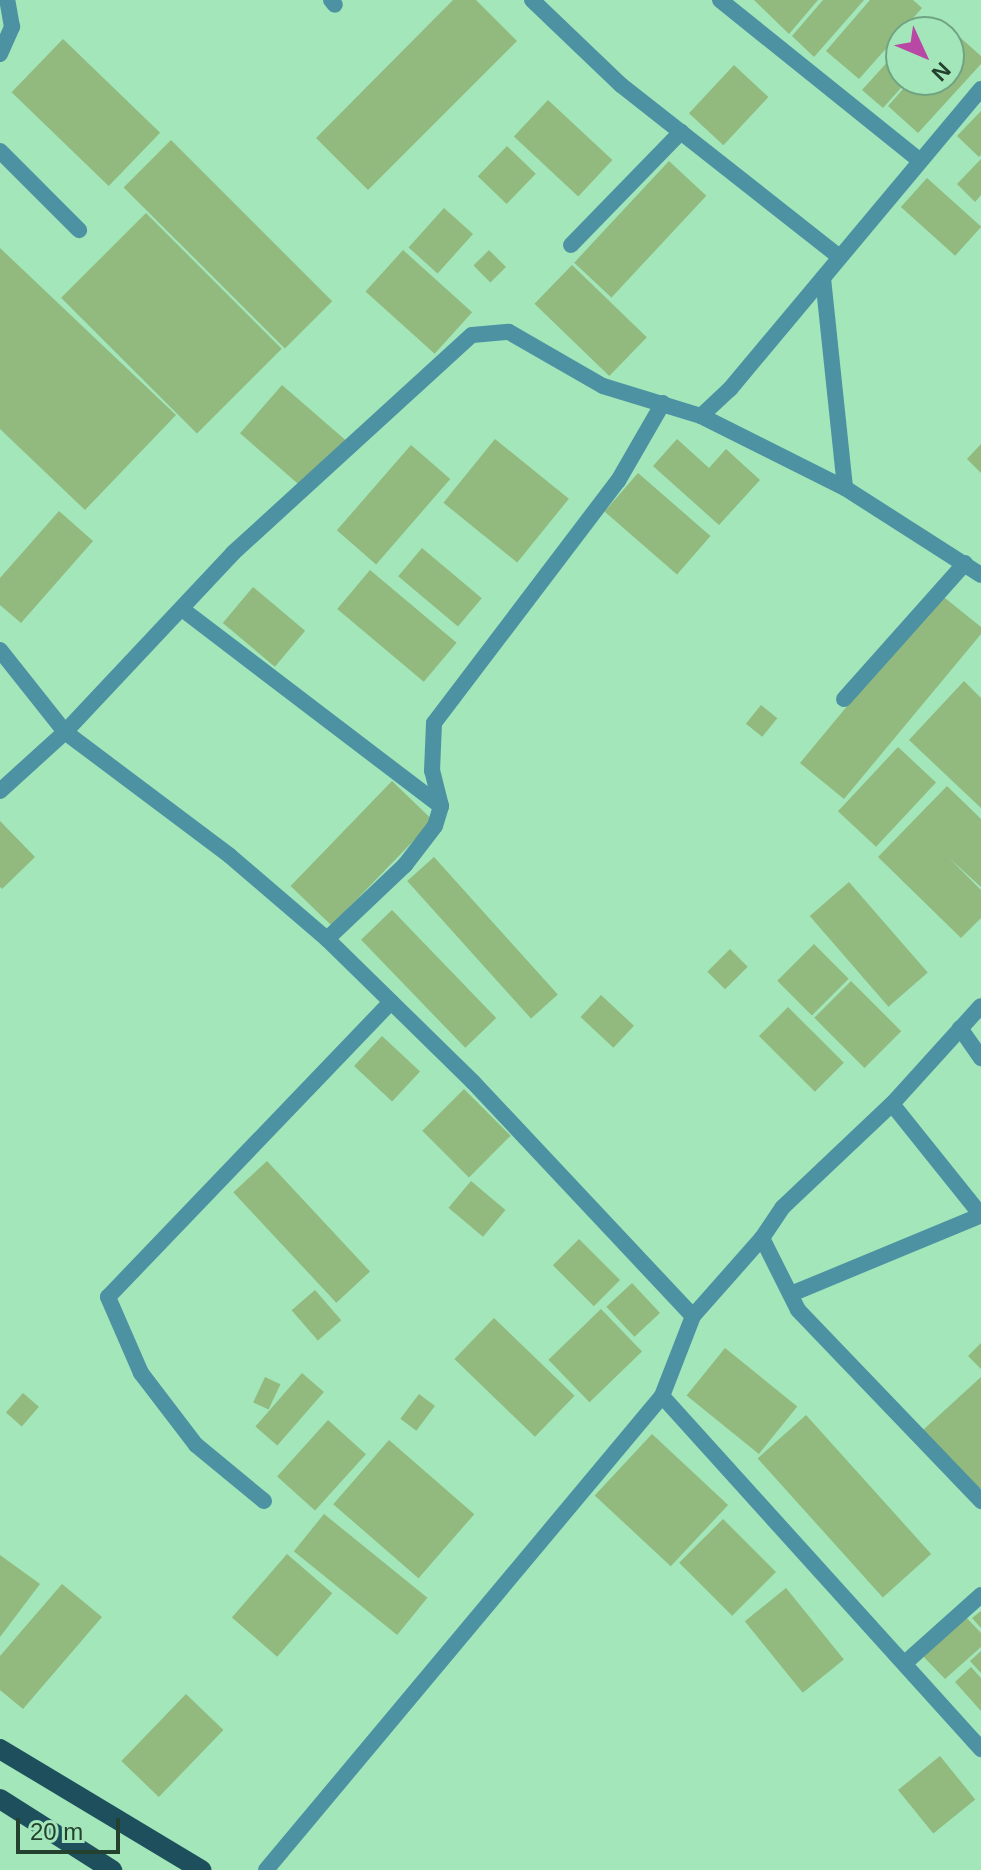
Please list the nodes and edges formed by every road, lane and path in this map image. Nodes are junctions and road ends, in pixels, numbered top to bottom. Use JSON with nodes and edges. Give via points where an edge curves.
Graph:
{"nodes":[{"id":1,"x":7,"y":0,"type":"edge"},
{"id":2,"x":720,"y":0,"type":"edge"},
{"id":3,"x":541,"y":2,"type":"edge"},
{"id":4,"x":0,"y":54,"type":"edge"},
{"id":5,"x":981,"y":89,"type":"edge"},
{"id":6,"x":681,"y":132,"type":"junction"},
{"id":7,"x":0,"y":151,"type":"edge"},
{"id":8,"x":919,"y":160,"type":"junction"},
{"id":9,"x":79,"y":230,"type":"dead end"},
{"id":10,"x":571,"y":245,"type":"dead end"},
{"id":11,"x":838,"y":256,"type":"junction"},
{"id":12,"x":823,"y":278,"type":"junction"},
{"id":13,"x":663,"y":403,"type":"junction"},
{"id":14,"x":701,"y":416,"type":"junction"},
{"id":15,"x":845,"y":488,"type":"junction"},
{"id":16,"x":965,"y":563,"type":"junction"},
{"id":17,"x":981,"y":575,"type":"edge"},
{"id":18,"x":182,"y":609,"type":"junction"},
{"id":19,"x":0,"y":650,"type":"edge"},
{"id":20,"x":844,"y":699,"type":"dead end"},
{"id":21,"x":65,"y":732,"type":"junction"},
{"id":22,"x":0,"y":791,"type":"edge"},
{"id":23,"x":441,"y":806,"type":"junction"},
{"id":24,"x":327,"y":939,"type":"junction"},
{"id":25,"x":391,"y":1002,"type":"junction"},
{"id":26,"x":981,"y":1006,"type":"edge"},
{"id":27,"x":960,"y":1028,"type":"junction"},
{"id":28,"x":981,"y":1058,"type":"edge"},
{"id":29,"x":892,"y":1104,"type":"junction"},
{"id":30,"x":980,"y":1215,"type":"edge"},
{"id":31,"x":762,"y":1238,"type":"junction"},
{"id":32,"x":791,"y":1294,"type":"junction"},
{"id":33,"x":693,"y":1316,"type":"junction"},
{"id":34,"x":662,"y":1396,"type":"junction"},
{"id":35,"x":264,"y":1501,"type":"dead end"},
{"id":36,"x":981,"y":1501,"type":"edge"},
{"id":37,"x":981,"y":1595,"type":"edge"},
{"id":38,"x":905,"y":1663,"type":"junction"},
{"id":39,"x":0,"y":1749,"type":"edge"},
{"id":40,"x":981,"y":1749,"type":"edge"},
{"id":41,"x":0,"y":1799,"type":"edge"},
{"id":42,"x":112,"y":1870,"type":"edge"},
{"id":43,"x":201,"y":1870,"type":"edge"},
{"id":44,"x":266,"y":1870,"type":"edge"}],
"edges":[{"from":1,"to":4,"type":"street","via":[[12,27]]},
{"from":2,"to":8,"type":"street"},
{"from":3,"to":6,"type":"street","via":[[621,85]]},
{"from":5,"to":8,"type":"street"},
{"from":6,"to":10,"type":"street"},
{"from":6,"to":11,"type":"street"},
{"from":7,"to":9,"type":"street"},
{"from":8,"to":11,"type":"street"},
{"from":11,"to":12,"type":"street"},
{"from":12,"to":14,"type":"street"},
{"from":12,"to":15,"type":"street"},
{"from":13,"to":14,"type":"street"},
{"from":13,"to":18,"type":"street","via":[[603,386],[509,332],[472,335],[233,553]]},
{"from":13,"to":23,"type":"street","via":[[618,481],[434,723],[432,771]]},
{"from":14,"to":15,"type":"street"},
{"from":15,"to":16,"type":"street"},
{"from":16,"to":17,"type":"street"},
{"from":16,"to":20,"type":"street"},
{"from":18,"to":21,"type":"street"},
{"from":18,"to":23,"type":"street"},
{"from":19,"to":21,"type":"street"},
{"from":21,"to":22,"type":"street"},
{"from":21,"to":24,"type":"street","via":[[230,856]]},
{"from":23,"to":24,"type":"street","via":[[435,826],[405,865]]},
{"from":24,"to":25,"type":"street"},
{"from":25,"to":33,"type":"street"},
{"from":25,"to":35,"type":"street","via":[[108,1297],[141,1373],[187,1433]]},
{"from":26,"to":27,"type":"street"},
{"from":27,"to":28,"type":"street"},
{"from":27,"to":29,"type":"street"},
{"from":29,"to":30,"type":"street"},
{"from":29,"to":31,"type":"street","via":[[783,1207]]},
{"from":30,"to":32,"type":"street"},
{"from":31,"to":32,"type":"street"},
{"from":31,"to":33,"type":"street"},
{"from":32,"to":36,"type":"street","via":[[798,1310]]},
{"from":33,"to":34,"type":"street"},
{"from":34,"to":38,"type":"street"},
{"from":34,"to":44,"type":"street"},
{"from":37,"to":38,"type":"street"},
{"from":38,"to":40,"type":"street"},
{"from":39,"to":43,"type":"main road"},
{"from":41,"to":42,"type":"main road"}]}
